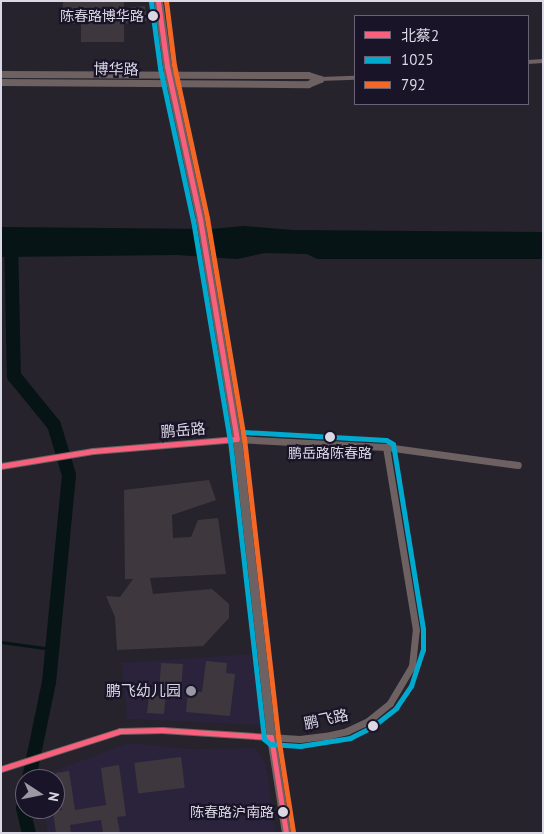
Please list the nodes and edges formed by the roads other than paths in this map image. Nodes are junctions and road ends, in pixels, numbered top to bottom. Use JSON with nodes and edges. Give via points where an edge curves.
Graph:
{"nodes":[{"id":1,"x":158,"y":1,"type":"edge"},
{"id":2,"x":543,"y":60,"type":"edge"},
{"id":3,"x":529,"y":62,"type":"edge"},
{"id":4,"x":1,"y":74,"type":"edge"},
{"id":5,"x":354,"y":78,"type":"edge"},
{"id":6,"x":170,"y":79,"type":"junction"},
{"id":7,"x":320,"y":79,"type":"joint"},
{"id":8,"x":1,"y":82,"type":"edge"},
{"id":9,"x":237,"y":439,"type":"junction"},
{"id":10,"x":386,"y":447,"type":"junction"},
{"id":11,"x":518,"y":465,"type":"dead end"},
{"id":12,"x":1,"y":466,"type":"edge"},
{"id":13,"x":271,"y":737,"type":"junction"},
{"id":14,"x":1,"y":769,"type":"edge"},
{"id":15,"x":286,"y":833,"type":"edge"}],
"edges":[{"from":1,"to":6,"type":"street"},
{"from":2,"to":3,"type":"lane"},
{"from":4,"to":6,"type":"street","name":"博华路"},
{"from":5,"to":7,"type":"lane","name":"博华路"},
{"from":6,"to":7,"type":"street","name":"博华路","via":[[308,75]]},
{"from":6,"to":8,"type":"street","name":"博华路"},
{"from":6,"to":9,"type":"street","via":[[200,219]]},
{"from":9,"to":10,"type":"street","name":"鹏岳路"},
{"from":9,"to":12,"type":"street","name":"鹏岳路","via":[[45,457]]},
{"from":9,"to":13,"type":"street"},
{"from":10,"to":11,"type":"street","name":"鹏岳路"},
{"from":10,"to":13,"type":"street","name":"鹏飞路","via":[[416,630],[412,666],[390,702],[361,724],[326,736]]},
{"from":13,"to":14,"type":"street","name":"鹏飞路","via":[[162,730],[120,731]]},
{"from":13,"to":15,"type":"street"}]}
